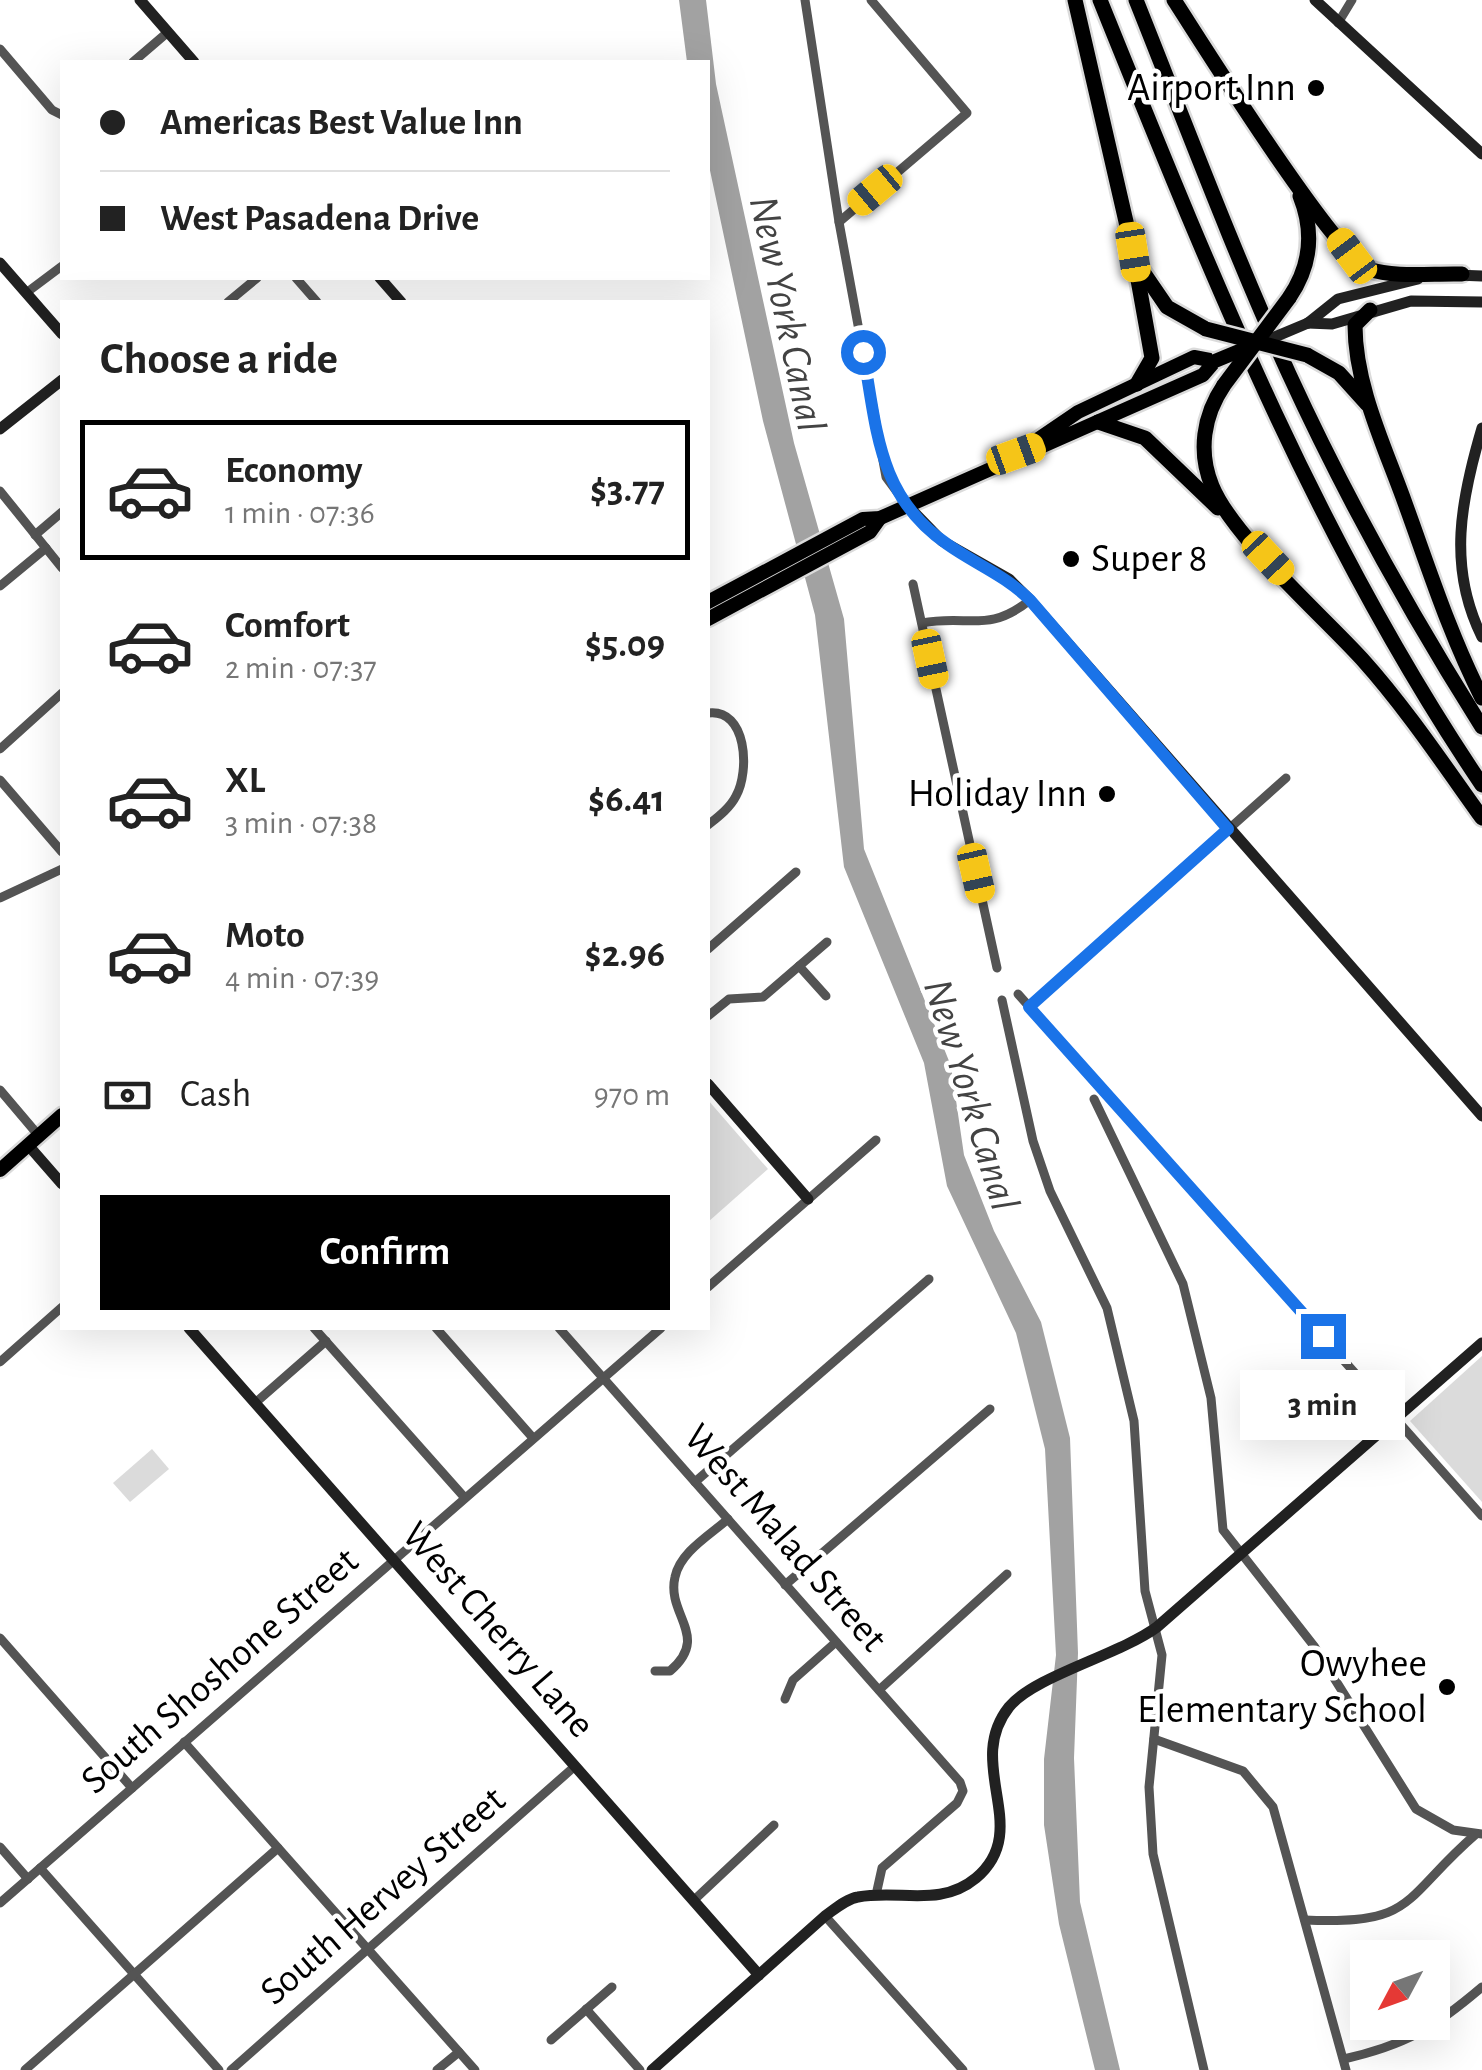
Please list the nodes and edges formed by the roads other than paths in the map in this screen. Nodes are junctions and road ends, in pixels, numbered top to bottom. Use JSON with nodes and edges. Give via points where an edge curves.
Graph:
{"nodes":[{"id":1,"x":140,"y":0,"type":"edge"},
{"id":2,"x":805,"y":0,"type":"edge"},
{"id":3,"x":872,"y":0,"type":"edge"},
{"id":4,"x":1075,"y":0,"type":"edge"},
{"id":5,"x":1100,"y":0,"type":"edge"},
{"id":6,"x":1136,"y":0,"type":"edge"},
{"id":7,"x":1174,"y":0,"type":"edge"},
{"id":8,"x":1315,"y":0,"type":"edge"},
{"id":9,"x":1352,"y":0,"type":"edge"},
{"id":10,"x":1338,"y":23,"type":"junction"},
{"id":11,"x":168,"y":32,"type":"junction"},
{"id":12,"x":0,"y":49,"type":"edge"},
{"id":13,"x":135,"y":60,"type":"edge"},
{"id":14,"x":192,"y":60,"type":"edge"},
{"id":15,"x":60,"y":114,"type":"edge"},
{"id":16,"x":1482,"y":154,"type":"edge"},
{"id":17,"x":1295,"y":182,"type":"junction"},
{"id":18,"x":839,"y":222,"type":"junction"},
{"id":19,"x":1133,"y":252,"type":"junction"},
{"id":20,"x":0,"y":263,"type":"edge"},
{"id":21,"x":60,"y":268,"type":"edge"},
{"id":22,"x":1462,"y":274,"type":"junction"},
{"id":23,"x":1482,"y":276,"type":"edge"},
{"id":24,"x":255,"y":280,"type":"edge"},
{"id":25,"x":298,"y":280,"type":"edge"},
{"id":26,"x":382,"y":280,"type":"edge"},
{"id":27,"x":26,"y":293,"type":"junction"},
{"id":28,"x":230,"y":300,"type":"edge"},
{"id":29,"x":316,"y":300,"type":"edge"},
{"id":30,"x":399,"y":300,"type":"edge"},
{"id":31,"x":1482,"y":302,"type":"edge"},
{"id":32,"x":1370,"y":310,"type":"junction"},
{"id":33,"x":1308,"y":323,"type":"junction"},
{"id":34,"x":60,"y":332,"type":"edge"},
{"id":35,"x":1258,"y":344,"type":"junction"},
{"id":36,"x":1215,"y":361,"type":"junction"},
{"id":37,"x":60,"y":382,"type":"edge"},
{"id":38,"x":1137,"y":384,"type":"junction"},
{"id":39,"x":1374,"y":416,"type":"junction"},
{"id":40,"x":1098,"y":422,"type":"junction"},
{"id":41,"x":1482,"y":428,"type":"edge"},
{"id":42,"x":0,"y":430,"type":"edge"},
{"id":43,"x":1016,"y":454,"type":"junction"},
{"id":44,"x":0,"y":490,"type":"edge"},
{"id":45,"x":906,"y":504,"type":"junction"},
{"id":46,"x":60,"y":514,"type":"edge"},
{"id":47,"x":880,"y":518,"type":"junction"},
{"id":48,"x":1243,"y":532,"type":"junction"},
{"id":49,"x":35,"y":535,"type":"junction"},
{"id":50,"x":46,"y":548,"type":"junction"},
{"id":51,"x":794,"y":564,"type":"junction"},
{"id":52,"x":60,"y":566,"type":"edge"},
{"id":53,"x":913,"y":584,"type":"dead end"},
{"id":54,"x":0,"y":586,"type":"edge"},
{"id":55,"x":1030,"y":600,"type":"junction"},
{"id":56,"x":710,"y":601,"type":"edge"},
{"id":57,"x":710,"y":619,"type":"edge"},
{"id":58,"x":922,"y":624,"type":"junction"},
{"id":59,"x":1482,"y":636,"type":"edge"},
{"id":60,"x":60,"y":694,"type":"edge"},
{"id":61,"x":1482,"y":698,"type":"edge"},
{"id":62,"x":710,"y":712,"type":"edge"},
{"id":63,"x":1482,"y":727,"type":"edge"},
{"id":64,"x":0,"y":749,"type":"edge"},
{"id":65,"x":1286,"y":778,"type":"dead end"},
{"id":66,"x":0,"y":780,"type":"edge"},
{"id":67,"x":1482,"y":785,"type":"edge"},
{"id":68,"x":1482,"y":818,"type":"edge"},
{"id":69,"x":710,"y":824,"type":"edge"},
{"id":70,"x":1228,"y":829,"type":"junction"},
{"id":71,"x":60,"y":850,"type":"edge"},
{"id":72,"x":60,"y":870,"type":"edge"},
{"id":73,"x":796,"y":872,"type":"dead end"},
{"id":74,"x":0,"y":898,"type":"edge"},
{"id":75,"x":827,"y":942,"type":"dead end"},
{"id":76,"x":710,"y":947,"type":"edge"},
{"id":77,"x":799,"y":966,"type":"junction"},
{"id":78,"x":997,"y":968,"type":"dead end"},
{"id":79,"x":1018,"y":994,"type":"dead end"},
{"id":80,"x":826,"y":996,"type":"dead end"},
{"id":81,"x":1002,"y":1000,"type":"dead end"},
{"id":82,"x":1029,"y":1007,"type":"junction"},
{"id":83,"x":710,"y":1014,"type":"edge"},
{"id":84,"x":710,"y":1086,"type":"edge"},
{"id":85,"x":0,"y":1090,"type":"edge"},
{"id":86,"x":1094,"y":1099,"type":"dead end"},
{"id":87,"x":1482,"y":1116,"type":"edge"},
{"id":88,"x":60,"y":1117,"type":"edge"},
{"id":89,"x":34,"y":1140,"type":"junction"},
{"id":90,"x":876,"y":1140,"type":"dead end"},
{"id":91,"x":0,"y":1170,"type":"edge"},
{"id":92,"x":60,"y":1181,"type":"edge"},
{"id":93,"x":808,"y":1199,"type":"junction"},
{"id":94,"x":929,"y":1279,"type":"dead end"},
{"id":95,"x":710,"y":1285,"type":"edge"},
{"id":96,"x":60,"y":1309,"type":"edge"},
{"id":97,"x":190,"y":1330,"type":"edge"},
{"id":98,"x":316,"y":1330,"type":"edge"},
{"id":99,"x":438,"y":1330,"type":"edge"},
{"id":100,"x":561,"y":1330,"type":"edge"},
{"id":101,"x":659,"y":1330,"type":"edge"},
{"id":102,"x":326,"y":1341,"type":"junction"},
{"id":103,"x":1482,"y":1342,"type":"edge"},
{"id":104,"x":0,"y":1362,"type":"edge"},
{"id":105,"x":603,"y":1378,"type":"junction"},
{"id":106,"x":255,"y":1403,"type":"junction"},
{"id":107,"x":990,"y":1409,"type":"dead end"},
{"id":108,"x":1396,"y":1419,"type":"junction"},
{"id":109,"x":534,"y":1438,"type":"junction"},
{"id":110,"x":695,"y":1482,"type":"junction"},
{"id":111,"x":464,"y":1498,"type":"junction"},
{"id":112,"x":1482,"y":1516,"type":"edge"},
{"id":113,"x":728,"y":1519,"type":"junction"},
{"id":114,"x":1242,"y":1553,"type":"junction"},
{"id":115,"x":394,"y":1560,"type":"junction"},
{"id":116,"x":1007,"y":1574,"type":"dead end"},
{"id":117,"x":786,"y":1585,"type":"junction"},
{"id":118,"x":1157,"y":1627,"type":"junction"},
{"id":119,"x":0,"y":1638,"type":"edge"},
{"id":120,"x":836,"y":1642,"type":"junction"},
{"id":121,"x":656,"y":1671,"type":"dead end"},
{"id":122,"x":879,"y":1690,"type":"junction"},
{"id":123,"x":785,"y":1699,"type":"dead end"},
{"id":124,"x":1154,"y":1739,"type":"junction"},
{"id":125,"x":184,"y":1742,"type":"junction"},
{"id":126,"x":574,"y":1766,"type":"junction"},
{"id":127,"x":132,"y":1788,"type":"junction"},
{"id":128,"x":774,"y":1825,"type":"dead end"},
{"id":129,"x":1479,"y":1834,"type":"edge"},
{"id":130,"x":0,"y":1847,"type":"edge"},
{"id":131,"x":278,"y":1848,"type":"junction"},
{"id":132,"x":40,"y":1868,"type":"junction"},
{"id":133,"x":28,"y":1878,"type":"junction"},
{"id":134,"x":876,"y":1895,"type":"junction"},
{"id":135,"x":693,"y":1901,"type":"junction"},
{"id":136,"x":0,"y":1903,"type":"edge"},
{"id":137,"x":824,"y":1916,"type":"junction"},
{"id":138,"x":1306,"y":1920,"type":"junction"},
{"id":139,"x":369,"y":1950,"type":"junction"},
{"id":140,"x":134,"y":1974,"type":"junction"},
{"id":141,"x":759,"y":1975,"type":"junction"},
{"id":142,"x":612,"y":1986,"type":"dead end"},
{"id":143,"x":1482,"y":1987,"type":"edge"},
{"id":144,"x":586,"y":2009,"type":"junction"},
{"id":145,"x":551,"y":2040,"type":"dead end"},
{"id":146,"x":459,"y":2052,"type":"junction"},
{"id":147,"x":1345,"y":2064,"type":"edge"},
{"id":148,"x":25,"y":2070,"type":"edge"},
{"id":149,"x":219,"y":2070,"type":"edge"},
{"id":150,"x":231,"y":2070,"type":"edge"},
{"id":151,"x":438,"y":2070,"type":"edge"},
{"id":152,"x":475,"y":2070,"type":"edge"},
{"id":153,"x":640,"y":2070,"type":"edge"},
{"id":154,"x":652,"y":2070,"type":"edge"},
{"id":155,"x":964,"y":2070,"type":"edge"},
{"id":156,"x":1204,"y":2070,"type":"edge"}],
"edges":[{"from":1,"to":11,"type":"street"},
{"from":2,"to":18,"type":"street"},
{"from":3,"to":18,"type":"street","via":[[966,113]]},
{"from":4,"to":19,"type":"highway"},
{"from":5,"to":67,"type":"highway","via":[[1296,465],[1391,642]]},
{"from":6,"to":63,"type":"highway","via":[[1289,375],[1363,527]]},
{"from":7,"to":17,"type":"highway"},
{"from":8,"to":10,"type":"street"},
{"from":9,"to":10,"type":"street"},
{"from":10,"to":16,"type":"street"},
{"from":11,"to":13,"type":"street"},
{"from":11,"to":14,"type":"street"},
{"from":12,"to":15,"type":"street"},
{"from":17,"to":22,"type":"highway","via":[[1366,268]]},
{"from":17,"to":35,"type":"highway","bridge":true,"via":[[1309,244],[1301,276]]},
{"from":18,"to":45,"type":"street","via":[[886,477]]},
{"from":19,"to":35,"type":"highway","bridge":true,"via":[[1157,296],[1179,316]]},
{"from":19,"to":38,"type":"highway","via":[[1152,358]]},
{"from":20,"to":27,"type":"street"},
{"from":21,"to":27,"type":"street"},
{"from":22,"to":23,"type":"street"},
{"from":22,"to":33,"type":"street","via":[[1338,299]]},
{"from":24,"to":28,"type":"street"},
{"from":25,"to":29,"type":"street"},
{"from":26,"to":30,"type":"street"},
{"from":27,"to":34,"type":"street"},
{"from":31,"to":32,"type":"street","via":[[1412,301]]},
{"from":32,"to":33,"type":"street","via":[[1332,324]]},
{"from":32,"to":39,"type":"highway","via":[[1355,326]]},
{"from":33,"to":35,"type":"street","bridge":true},
{"from":35,"to":36,"type":"main road","bridge":true},
{"from":35,"to":39,"type":"highway","bridge":true,"via":[[1307,355],[1347,380]]},
{"from":35,"to":48,"type":"highway","bridge":true,"via":[[1224,385],[1207,419],[1204,460],[1219,501]]},
{"from":36,"to":38,"type":"main road","via":[[1194,357]]},
{"from":36,"to":40,"type":"main road","via":[[1203,375]]},
{"from":37,"to":42,"type":"street"},
{"from":38,"to":43,"type":"main road","via":[[1078,412]]},
{"from":39,"to":61,"type":"highway","via":[[1445,618]]},
{"from":40,"to":43,"type":"main road"},
{"from":40,"to":48,"type":"highway","via":[[1157,447]]},
{"from":41,"to":59,"type":"street","via":[[1460,514],[1459,552]]},
{"from":43,"to":45,"type":"main road"},
{"from":44,"to":49,"type":"street"},
{"from":45,"to":47,"type":"main road"},
{"from":45,"to":55,"type":"street","via":[[942,542],[1008,579]]},
{"from":46,"to":49,"type":"street"},
{"from":47,"to":51,"type":"main road","via":[[863,519],[823,540]]},
{"from":47,"to":51,"type":"main road","via":[[870,532],[829,555]]},
{"from":48,"to":68,"type":"highway","via":[[1366,663]]},
{"from":49,"to":50,"type":"street"},
{"from":50,"to":52,"type":"street"},
{"from":50,"to":54,"type":"street"},
{"from":51,"to":56,"type":"main road"},
{"from":51,"to":57,"type":"main road"},
{"from":53,"to":58,"type":"street"},
{"from":55,"to":58,"type":"street","via":[[998,622],[948,618]]},
{"from":55,"to":70,"type":"street"},
{"from":58,"to":78,"type":"street"},
{"from":60,"to":64,"type":"street"},
{"from":62,"to":69,"type":"street","via":[[730,717],[736,726],[742,780],[730,806]]},
{"from":65,"to":70,"type":"street"},
{"from":66,"to":71,"type":"street"},
{"from":70,"to":82,"type":"street"},
{"from":70,"to":87,"type":"street"},
{"from":72,"to":74,"type":"street"},
{"from":73,"to":76,"type":"street"},
{"from":75,"to":77,"type":"street"},
{"from":77,"to":80,"type":"street"},
{"from":77,"to":83,"type":"street","via":[[764,996],[729,1000]]},
{"from":79,"to":82,"type":"street"},
{"from":81,"to":118,"type":"street","via":[[1033,1142],[1108,1308],[1134,1421],[1145,1591]]},
{"from":82,"to":108,"type":"street"},
{"from":84,"to":93,"type":"street"},
{"from":85,"to":89,"type":"street"},
{"from":86,"to":114,"type":"street","via":[[1183,1284],[1211,1398],[1223,1530]]},
{"from":88,"to":89,"type":"main road"},
{"from":89,"to":91,"type":"main road"},
{"from":89,"to":92,"type":"street"},
{"from":90,"to":93,"type":"street"},
{"from":93,"to":95,"type":"street"},
{"from":94,"to":110,"type":"street"},
{"from":96,"to":104,"type":"street"},
{"from":97,"to":106,"type":"street","name":"West Cherry Lane"},
{"from":98,"to":102,"type":"street"},
{"from":99,"to":109,"type":"street"},
{"from":100,"to":105,"type":"street","name":"West Malad Street"},
{"from":101,"to":105,"type":"street","name":"South Shoshone Street"},
{"from":102,"to":106,"type":"street"},
{"from":102,"to":111,"type":"street"},
{"from":103,"to":108,"type":"street"},
{"from":105,"to":109,"type":"street","name":"South Shoshone Street"},
{"from":105,"to":110,"type":"street","name":"West Malad Street"},
{"from":106,"to":115,"type":"street","name":"West Cherry Lane"},
{"from":107,"to":117,"type":"street"},
{"from":108,"to":112,"type":"street"},
{"from":108,"to":114,"type":"street"},
{"from":109,"to":111,"type":"street","name":"South Shoshone Street"},
{"from":110,"to":113,"type":"street","name":"West Malad Street"},
{"from":111,"to":115,"type":"street","name":"South Shoshone Street"},
{"from":113,"to":117,"type":"street","name":"West Malad Street"},
{"from":113,"to":121,"type":"street","via":[[679,1566],[674,1591],[688,1644],[670,1671]]},
{"from":114,"to":118,"type":"street"},
{"from":114,"to":129,"type":"street","via":[[1314,1646],[1416,1809],[1442,1826]]},
{"from":115,"to":125,"type":"street","name":"South Shoshone Street"},
{"from":115,"to":126,"type":"street","name":"West Cherry Lane"},
{"from":116,"to":122,"type":"street"},
{"from":117,"to":120,"type":"street","name":"West Malad Street"},
{"from":118,"to":124,"type":"street","via":[[1162,1655]]},
{"from":118,"to":134,"type":"street","via":[[1013,1702],[993,1734],[989,1758],[1002,1833],[990,1864],[962,1888],[937,1897]]},
{"from":119,"to":127,"type":"street"},
{"from":120,"to":122,"type":"street","name":"West Malad Street"},
{"from":120,"to":123,"type":"street","via":[[793,1680]]},
{"from":122,"to":134,"type":"street","name":"West Malad Street","via":[[963,1791],[882,1868]]},
{"from":124,"to":138,"type":"street","via":[[1216,1758],[1260,1787],[1280,1824]]},
{"from":124,"to":156,"type":"street","via":[[1154,1854]]},
{"from":125,"to":127,"type":"street","name":"South Shoshone Street"},
{"from":125,"to":131,"type":"street"},
{"from":126,"to":135,"type":"street","name":"West Cherry Lane"},
{"from":126,"to":139,"type":"street","name":"South Hervey Street"},
{"from":127,"to":132,"type":"street","name":"South Shoshone Street"},
{"from":128,"to":135,"type":"street"},
{"from":129,"to":138,"type":"street","via":[[1384,1916]]},
{"from":130,"to":133,"type":"street"},
{"from":131,"to":139,"type":"street"},
{"from":131,"to":140,"type":"street"},
{"from":132,"to":133,"type":"street","name":"South Shoshone Street"},
{"from":132,"to":140,"type":"street"},
{"from":133,"to":136,"type":"street","name":"South Shoshone Street"},
{"from":134,"to":137,"type":"street","via":[[853,1898]]},
{"from":135,"to":141,"type":"street","name":"West Cherry Lane"},
{"from":137,"to":141,"type":"street"},
{"from":137,"to":155,"type":"street"},
{"from":138,"to":147,"type":"street"},
{"from":139,"to":146,"type":"street"},
{"from":139,"to":150,"type":"street","name":"South Hervey Street"},
{"from":140,"to":148,"type":"street"},
{"from":140,"to":149,"type":"street"},
{"from":141,"to":154,"type":"street"},
{"from":142,"to":144,"type":"street"},
{"from":143,"to":147,"type":"street","via":[[1418,2036]]},
{"from":144,"to":145,"type":"street"},
{"from":144,"to":153,"type":"street"},
{"from":146,"to":151,"type":"street"},
{"from":146,"to":152,"type":"street"}]}
